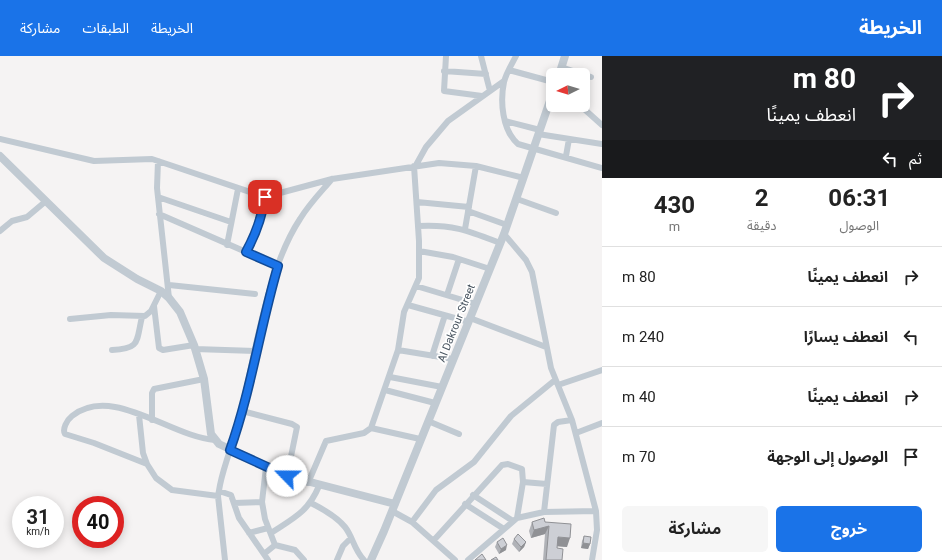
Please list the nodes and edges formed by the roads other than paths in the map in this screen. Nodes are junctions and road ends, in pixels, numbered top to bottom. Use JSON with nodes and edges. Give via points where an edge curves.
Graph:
{"nodes":[{"id":1,"x":446,"y":56,"type":"edge"},
{"id":2,"x":481,"y":56,"type":"edge"},
{"id":3,"x":516,"y":56,"type":"edge"},
{"id":4,"x":565,"y":56,"type":"edge"},
{"id":5,"x":561,"y":68,"type":"edge"},
{"id":6,"x":509,"y":70,"type":"junction"},
{"id":7,"x":444,"y":71,"type":"junction"},
{"id":8,"x":486,"y":74,"type":"junction"},
{"id":9,"x":546,"y":80,"type":"edge"},
{"id":10,"x":504,"y":81,"type":"junction"},
{"id":11,"x":490,"y":91,"type":"junction"},
{"id":12,"x":482,"y":96,"type":"junction"},
{"id":13,"x":546,"y":112,"type":"edge"},
{"id":14,"x":587,"y":112,"type":"edge"},
{"id":15,"x":505,"y":121,"type":"junction"},
{"id":16,"x":602,"y":125,"type":"edge"},
{"id":17,"x":539,"y":132,"type":"junction"},
{"id":18,"x":0,"y":139,"type":"edge"},
{"id":19,"x":569,"y":139,"type":"junction"},
{"id":20,"x":602,"y":144,"type":"edge"},
{"id":21,"x":534,"y":148,"type":"junction"},
{"id":22,"x":0,"y":156,"type":"edge"},
{"id":23,"x":566,"y":156,"type":"junction"},
{"id":24,"x":158,"y":161,"type":"junction"},
{"id":25,"x":415,"y":166,"type":"junction"},
{"id":26,"x":476,"y":166,"type":"junction"},
{"id":27,"x":602,"y":168,"type":"edge"},
{"id":28,"x":524,"y":178,"type":"junction"},
{"id":29,"x":332,"y":179,"type":"junction"},
{"id":30,"x":238,"y":189,"type":"junction"},
{"id":31,"x":158,"y":197,"type":"junction"},
{"id":32,"x":265,"y":197,"type":"junction"},
{"id":33,"x":517,"y":199,"type":"junction"},
{"id":34,"x":46,"y":201,"type":"junction"},
{"id":35,"x":417,"y":202,"type":"junction"},
{"id":36,"x":469,"y":209,"type":"junction"},
{"id":37,"x":556,"y":213,"type":"dead end"},
{"id":38,"x":159,"y":214,"type":"junction"},
{"id":39,"x":231,"y":222,"type":"junction"},
{"id":40,"x":507,"y":225,"type":"junction"},
{"id":41,"x":418,"y":226,"type":"junction"},
{"id":42,"x":465,"y":229,"type":"junction"},
{"id":43,"x":0,"y":231,"type":"edge"},
{"id":44,"x":504,"y":234,"type":"junction"},
{"id":45,"x":500,"y":243,"type":"junction"},
{"id":46,"x":227,"y":244,"type":"junction"},
{"id":47,"x":419,"y":251,"type":"junction"},
{"id":48,"x":246,"y":252,"type":"junction"},
{"id":49,"x":459,"y":259,"type":"junction"},
{"id":50,"x":278,"y":266,"type":"junction"},
{"id":51,"x":490,"y":269,"type":"junction"},
{"id":52,"x":169,"y":285,"type":"junction"},
{"id":53,"x":416,"y":286,"type":"junction"},
{"id":54,"x":161,"y":291,"type":"junction"},
{"id":55,"x":254,"y":294,"type":"dead end"},
{"id":56,"x":447,"y":295,"type":"junction"},
{"id":57,"x":170,"y":298,"type":"junction"},
{"id":58,"x":476,"y":304,"type":"junction"},
{"id":59,"x":154,"y":305,"type":"junction"},
{"id":60,"x":408,"y":305,"type":"junction"},
{"id":61,"x":445,"y":315,"type":"junction"},
{"id":62,"x":142,"y":317,"type":"junction"},
{"id":63,"x":70,"y":319,"type":"dead end"},
{"id":64,"x":469,"y":320,"type":"junction"},
{"id":65,"x":195,"y":347,"type":"junction"},
{"id":66,"x":546,"y":347,"type":"junction"},
{"id":67,"x":112,"y":350,"type":"dead end"},
{"id":68,"x":398,"y":350,"type":"junction"},
{"id":69,"x":255,"y":351,"type":"junction"},
{"id":70,"x":432,"y":356,"type":"junction"},
{"id":71,"x":453,"y":359,"type":"junction"},
{"id":72,"x":602,"y":370,"type":"edge"},
{"id":73,"x":390,"y":377,"type":"junction"},
{"id":74,"x":204,"y":379,"type":"junction"},
{"id":75,"x":557,"y":383,"type":"junction"},
{"id":76,"x":442,"y":387,"type":"junction"},
{"id":77,"x":385,"y":390,"type":"junction"},
{"id":78,"x":435,"y":403,"type":"junction"},
{"id":79,"x":242,"y":411,"type":"junction"},
{"id":80,"x":139,"y":415,"type":"junction"},
{"id":81,"x":152,"y":420,"type":"junction"},
{"id":82,"x":572,"y":420,"type":"junction"},
{"id":83,"x":428,"y":421,"type":"junction"},
{"id":84,"x":602,"y":423,"type":"edge"},
{"id":85,"x":371,"y":428,"type":"junction"},
{"id":86,"x":576,"y":433,"type":"junction"},
{"id":87,"x":459,"y":434,"type":"dead end"},
{"id":88,"x":420,"y":439,"type":"junction"},
{"id":89,"x":215,"y":440,"type":"junction"},
{"id":90,"x":230,"y":450,"type":"junction"},
{"id":91,"x":147,"y":464,"type":"junction"},
{"id":92,"x":266,"y":467,"type":"junction"},
{"id":93,"x":287,"y":476,"type":"junction"},
{"id":94,"x":523,"y":482,"type":"junction"},
{"id":95,"x":308,"y":483,"type":"junction"},
{"id":96,"x":547,"y":484,"type":"junction"},
{"id":97,"x":320,"y":486,"type":"junction"},
{"id":98,"x":218,"y":494,"type":"junction"},
{"id":99,"x":473,"y":495,"type":"junction"},
{"id":100,"x":262,"y":502,"type":"junction"},
{"id":101,"x":234,"y":503,"type":"junction"},
{"id":102,"x":311,"y":503,"type":"junction"},
{"id":103,"x":465,"y":504,"type":"junction"},
{"id":104,"x":393,"y":508,"type":"junction"},
{"id":105,"x":596,"y":511,"type":"junction"},
{"id":106,"x":544,"y":512,"type":"junction"},
{"id":107,"x":515,"y":520,"type":"junction"},
{"id":108,"x":412,"y":522,"type":"junction"},
{"id":109,"x":504,"y":529,"type":"junction"},
{"id":110,"x":600,"y":529,"type":"edge"},
{"id":111,"x":270,"y":531,"type":"junction"},
{"id":112,"x":249,"y":533,"type":"junction"},
{"id":113,"x":351,"y":538,"type":"junction"},
{"id":114,"x":434,"y":540,"type":"junction"},
{"id":115,"x":275,"y":545,"type":"junction"},
{"id":116,"x":265,"y":558,"type":"edge"},
{"id":117,"x":225,"y":560,"type":"edge"},
{"id":118,"x":304,"y":560,"type":"edge"},
{"id":119,"x":337,"y":560,"type":"edge"},
{"id":120,"x":364,"y":560,"type":"edge"},
{"id":121,"x":371,"y":560,"type":"edge"},
{"id":122,"x":456,"y":560,"type":"edge"},
{"id":123,"x":468,"y":560,"type":"edge"},
{"id":124,"x":592,"y":560,"type":"edge"}],
"edges":[{"from":1,"to":7,"type":"street"},
{"from":2,"to":8,"type":"street"},
{"from":3,"to":6,"type":"street"},
{"from":4,"to":5,"type":"street"},
{"from":6,"to":9,"type":"street"},
{"from":6,"to":10,"type":"street"},
{"from":7,"to":8,"type":"street"},
{"from":7,"to":12,"type":"street","via":[[445,92]]},
{"from":8,"to":11,"type":"street"},
{"from":10,"to":11,"type":"street"},
{"from":10,"to":15,"type":"street"},
{"from":11,"to":12,"type":"street"},
{"from":12,"to":25,"type":"street","via":[[456,114],[440,130]]},
{"from":13,"to":17,"type":"street","name":"Al Dakrour Street"},
{"from":14,"to":16,"type":"street"},
{"from":15,"to":17,"type":"street"},
{"from":15,"to":21,"type":"street","via":[[514,141]]},
{"from":17,"to":19,"type":"street"},
{"from":17,"to":21,"type":"street","name":"Al Dakrour Street"},
{"from":18,"to":24,"type":"street","via":[[94,161],[144,158]]},
{"from":19,"to":20,"type":"street"},
{"from":19,"to":23,"type":"street"},
{"from":21,"to":23,"type":"street"},
{"from":21,"to":28,"type":"street","name":"Al Dakrour Street"},
{"from":22,"to":34,"type":"street"},
{"from":23,"to":27,"type":"street"},
{"from":24,"to":30,"type":"street"},
{"from":24,"to":31,"type":"street"},
{"from":25,"to":26,"type":"street","via":[[450,163]]},
{"from":25,"to":29,"type":"street"},
{"from":25,"to":35,"type":"street"},
{"from":26,"to":28,"type":"street"},
{"from":26,"to":36,"type":"street"},
{"from":28,"to":33,"type":"street","name":"Al Dakrour Street"},
{"from":29,"to":32,"type":"street"},
{"from":29,"to":50,"type":"street","via":[[300,218]]},
{"from":30,"to":32,"type":"street"},
{"from":30,"to":39,"type":"street"},
{"from":31,"to":38,"type":"street"},
{"from":31,"to":39,"type":"street"},
{"from":32,"to":48,"type":"street","via":[[259,226]]},
{"from":33,"to":37,"type":"street"},
{"from":33,"to":40,"type":"street","name":"Al Dakrour Street"},
{"from":34,"to":43,"type":"street","via":[[27,217],[12,221]]},
{"from":34,"to":54,"type":"street","via":[[104,258],[131,276]]},
{"from":35,"to":36,"type":"street"},
{"from":35,"to":41,"type":"street"},
{"from":36,"to":40,"type":"street"},
{"from":36,"to":42,"type":"street"},
{"from":38,"to":46,"type":"street"},
{"from":38,"to":52,"type":"street"},
{"from":39,"to":46,"type":"street"},
{"from":40,"to":44,"type":"street","name":"Al Dakrour Street"},
{"from":41,"to":42,"type":"street"},
{"from":41,"to":47,"type":"street"},
{"from":42,"to":45,"type":"street"},
{"from":44,"to":45,"type":"street","name":"Al Dakrour Street"},
{"from":44,"to":66,"type":"street","via":[[526,260],[532,272]]},
{"from":45,"to":51,"type":"street","name":"Al Dakrour Street"},
{"from":46,"to":48,"type":"street"},
{"from":47,"to":49,"type":"street"},
{"from":47,"to":53,"type":"street","via":[[420,271]]},
{"from":48,"to":50,"type":"street"},
{"from":49,"to":51,"type":"street"},
{"from":49,"to":56,"type":"street"},
{"from":50,"to":69,"type":"street"},
{"from":51,"to":58,"type":"street","name":"Al Dakrour Street"},
{"from":52,"to":55,"type":"street"},
{"from":52,"to":57,"type":"street"},
{"from":53,"to":56,"type":"street"},
{"from":53,"to":60,"type":"street"},
{"from":54,"to":57,"type":"street"},
{"from":54,"to":59,"type":"street"},
{"from":56,"to":58,"type":"street"},
{"from":57,"to":65,"type":"street","via":[[182,317]]},
{"from":58,"to":64,"type":"street","name":"Al Dakrour Street"},
{"from":59,"to":62,"type":"street","via":[[148,315]]},
{"from":59,"to":65,"type":"street","via":[[159,348],[162,350]]},
{"from":60,"to":61,"type":"street"},
{"from":60,"to":68,"type":"street","via":[[402,321]]},
{"from":61,"to":64,"type":"street"},
{"from":61,"to":70,"type":"street"},
{"from":62,"to":63,"type":"street"},
{"from":62,"to":67,"type":"street","via":[[133,346]]},
{"from":64,"to":66,"type":"street"},
{"from":64,"to":71,"type":"street","name":"Al Dakrour Street"},
{"from":65,"to":69,"type":"street"},
{"from":65,"to":74,"type":"street"},
{"from":66,"to":75,"type":"street"},
{"from":68,"to":70,"type":"street"},
{"from":68,"to":73,"type":"street"},
{"from":69,"to":79,"type":"street"},
{"from":70,"to":71,"type":"street"},
{"from":71,"to":76,"type":"street","name":"Al Dakrour Street"},
{"from":72,"to":75,"type":"street"},
{"from":73,"to":76,"type":"street"},
{"from":73,"to":77,"type":"street"},
{"from":74,"to":81,"type":"street","via":[[154,389]]},
{"from":74,"to":89,"type":"street","via":[[208,426]]},
{"from":75,"to":82,"type":"street"},
{"from":75,"to":108,"type":"street","via":[[511,416],[474,462],[436,490]]},
{"from":76,"to":78,"type":"street","name":"Al Dakrour Street"},
{"from":77,"to":78,"type":"street"},
{"from":77,"to":85,"type":"street"},
{"from":78,"to":83,"type":"street","name":"Al Dakrour Street"},
{"from":79,"to":90,"type":"street"},
{"from":79,"to":93,"type":"street","via":[[297,427]]},
{"from":80,"to":81,"type":"street"},
{"from":80,"to":91,"type":"street","via":[[141,443]]},
{"from":80,"to":91,"type":"street","via":[[116,407],[86,408],[69,419],[64,431],[67,435]]},
{"from":81,"to":89,"type":"street","via":[[196,437]]},
{"from":82,"to":86,"type":"street"},
{"from":82,"to":96,"type":"street","via":[[554,425]]},
{"from":83,"to":87,"type":"street"},
{"from":83,"to":88,"type":"street","name":"Al Dakrour Street"},
{"from":84,"to":86,"type":"street"},
{"from":85,"to":88,"type":"street"},
{"from":85,"to":95,"type":"street","via":[[364,434],[326,441]]},
{"from":86,"to":105,"type":"street"},
{"from":88,"to":104,"type":"street","name":"Al Dakrour Street"},
{"from":89,"to":90,"type":"street"},
{"from":90,"to":92,"type":"street"},
{"from":90,"to":98,"type":"street"},
{"from":91,"to":98,"type":"street","via":[[156,478],[169,489]]},
{"from":92,"to":93,"type":"street"},
{"from":92,"to":100,"type":"street"},
{"from":93,"to":95,"type":"street"},
{"from":94,"to":96,"type":"street"},
{"from":94,"to":99,"type":"street","via":[[522,469],[504,464]]},
{"from":94,"to":107,"type":"street"},
{"from":95,"to":97,"type":"street"},
{"from":96,"to":106,"type":"street"},
{"from":97,"to":102,"type":"street"},
{"from":97,"to":104,"type":"street"},
{"from":98,"to":101,"type":"street","via":[[230,494]]},
{"from":98,"to":117,"type":"street"},
{"from":99,"to":103,"type":"street"},
{"from":99,"to":107,"type":"street"},
{"from":100,"to":101,"type":"street"},
{"from":100,"to":111,"type":"street"},
{"from":101,"to":112,"type":"street","via":[[237,514]]},
{"from":102,"to":111,"type":"street","via":[[295,518]]},
{"from":102,"to":113,"type":"street","via":[[345,527]]},
{"from":103,"to":109,"type":"street"},
{"from":103,"to":114,"type":"street"},
{"from":104,"to":108,"type":"street"},
{"from":104,"to":121,"type":"street","name":"Al Dakrour Street"},
{"from":105,"to":106,"type":"street"},
{"from":105,"to":110,"type":"street"},
{"from":106,"to":107,"type":"street"},
{"from":107,"to":109,"type":"street"},
{"from":108,"to":114,"type":"street"},
{"from":109,"to":123,"type":"street"},
{"from":110,"to":124,"type":"street"},
{"from":111,"to":112,"type":"street"},
{"from":111,"to":115,"type":"street"},
{"from":112,"to":116,"type":"street"},
{"from":113,"to":119,"type":"street","via":[[343,546]]},
{"from":113,"to":120,"type":"street"},
{"from":114,"to":122,"type":"street"},
{"from":115,"to":116,"type":"street"},
{"from":115,"to":118,"type":"street","via":[[295,550]]}]}
